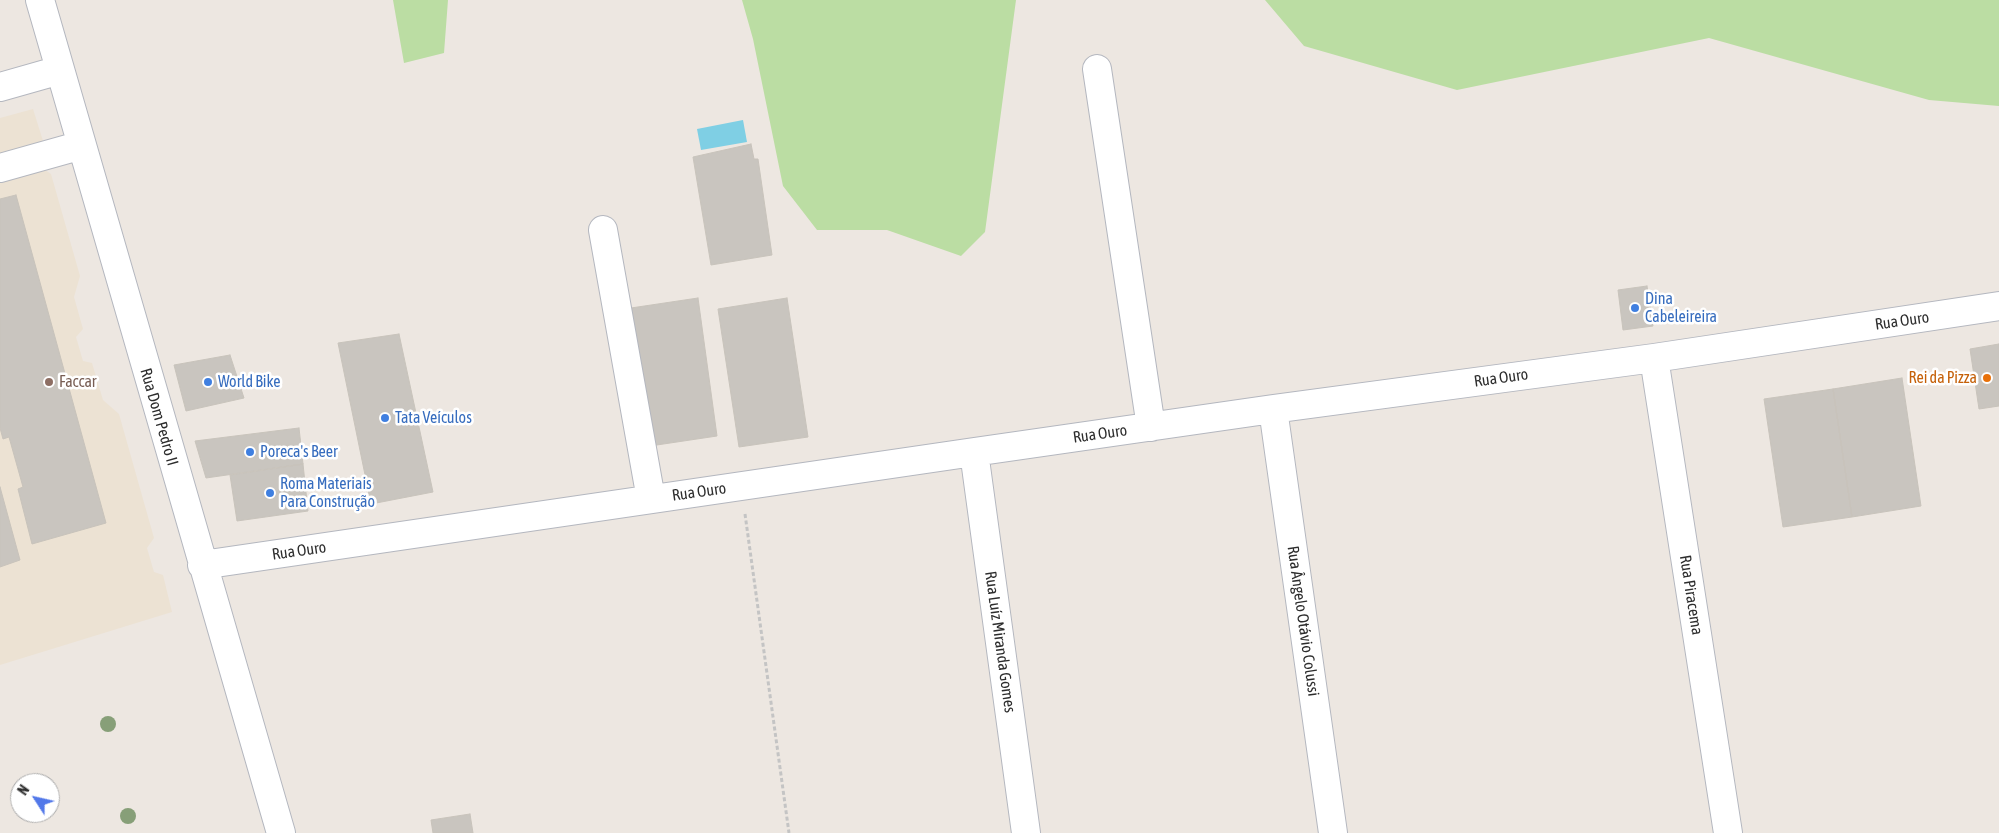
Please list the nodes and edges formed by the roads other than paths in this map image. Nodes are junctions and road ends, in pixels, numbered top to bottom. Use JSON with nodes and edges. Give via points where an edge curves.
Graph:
{"nodes":[{"id":1,"x":40,"y":0,"type":"edge"},
{"id":2,"x":1096,"y":69,"type":"dead end"},
{"id":3,"x":60,"y":70,"type":"junction"},
{"id":4,"x":0,"y":87,"type":"edge"},
{"id":5,"x":82,"y":145,"type":"junction"},
{"id":6,"x":0,"y":168,"type":"edge"},
{"id":7,"x":603,"y":230,"type":"dead end"},
{"id":8,"x":1999,"y":306,"type":"edge"},
{"id":9,"x":1654,"y":358,"type":"junction"},
{"id":10,"x":1273,"y":409,"type":"junction"},
{"id":11,"x":1151,"y":427,"type":"junction"},
{"id":12,"x":974,"y":452,"type":"junction"},
{"id":13,"x":651,"y":499,"type":"junction"},
{"id":14,"x":202,"y":565,"type":"junction"},
{"id":15,"x":280,"y":833,"type":"edge"},
{"id":16,"x":1026,"y":833,"type":"edge"},
{"id":17,"x":1333,"y":833,"type":"edge"},
{"id":18,"x":1728,"y":833,"type":"edge"}],
"edges":[{"from":1,"to":3,"type":"street","name":"Rua Dom Pedro II"},
{"from":2,"to":11,"type":"street"},
{"from":3,"to":4,"type":"street"},
{"from":3,"to":5,"type":"street","name":"Rua Dom Pedro II"},
{"from":5,"to":6,"type":"street"},
{"from":5,"to":14,"type":"street","name":"Rua Dom Pedro II"},
{"from":7,"to":13,"type":"street"},
{"from":8,"to":9,"type":"street","name":"Rua Ouro"},
{"from":9,"to":10,"type":"street","name":"Rua Ouro"},
{"from":9,"to":18,"type":"street","name":"Rua Piracema"},
{"from":10,"to":11,"type":"street","name":"Rua Ouro"},
{"from":10,"to":17,"type":"street","name":"Rua Ângelo Otávio Colussi"},
{"from":11,"to":12,"type":"street","name":"Rua Ouro"},
{"from":12,"to":13,"type":"street","name":"Rua Ouro"},
{"from":12,"to":16,"type":"street","name":"Rua Luíz Miranda Gomes"},
{"from":13,"to":14,"type":"street","name":"Rua Ouro"},
{"from":14,"to":15,"type":"street","name":"Rua Dom Pedro II"}]}
